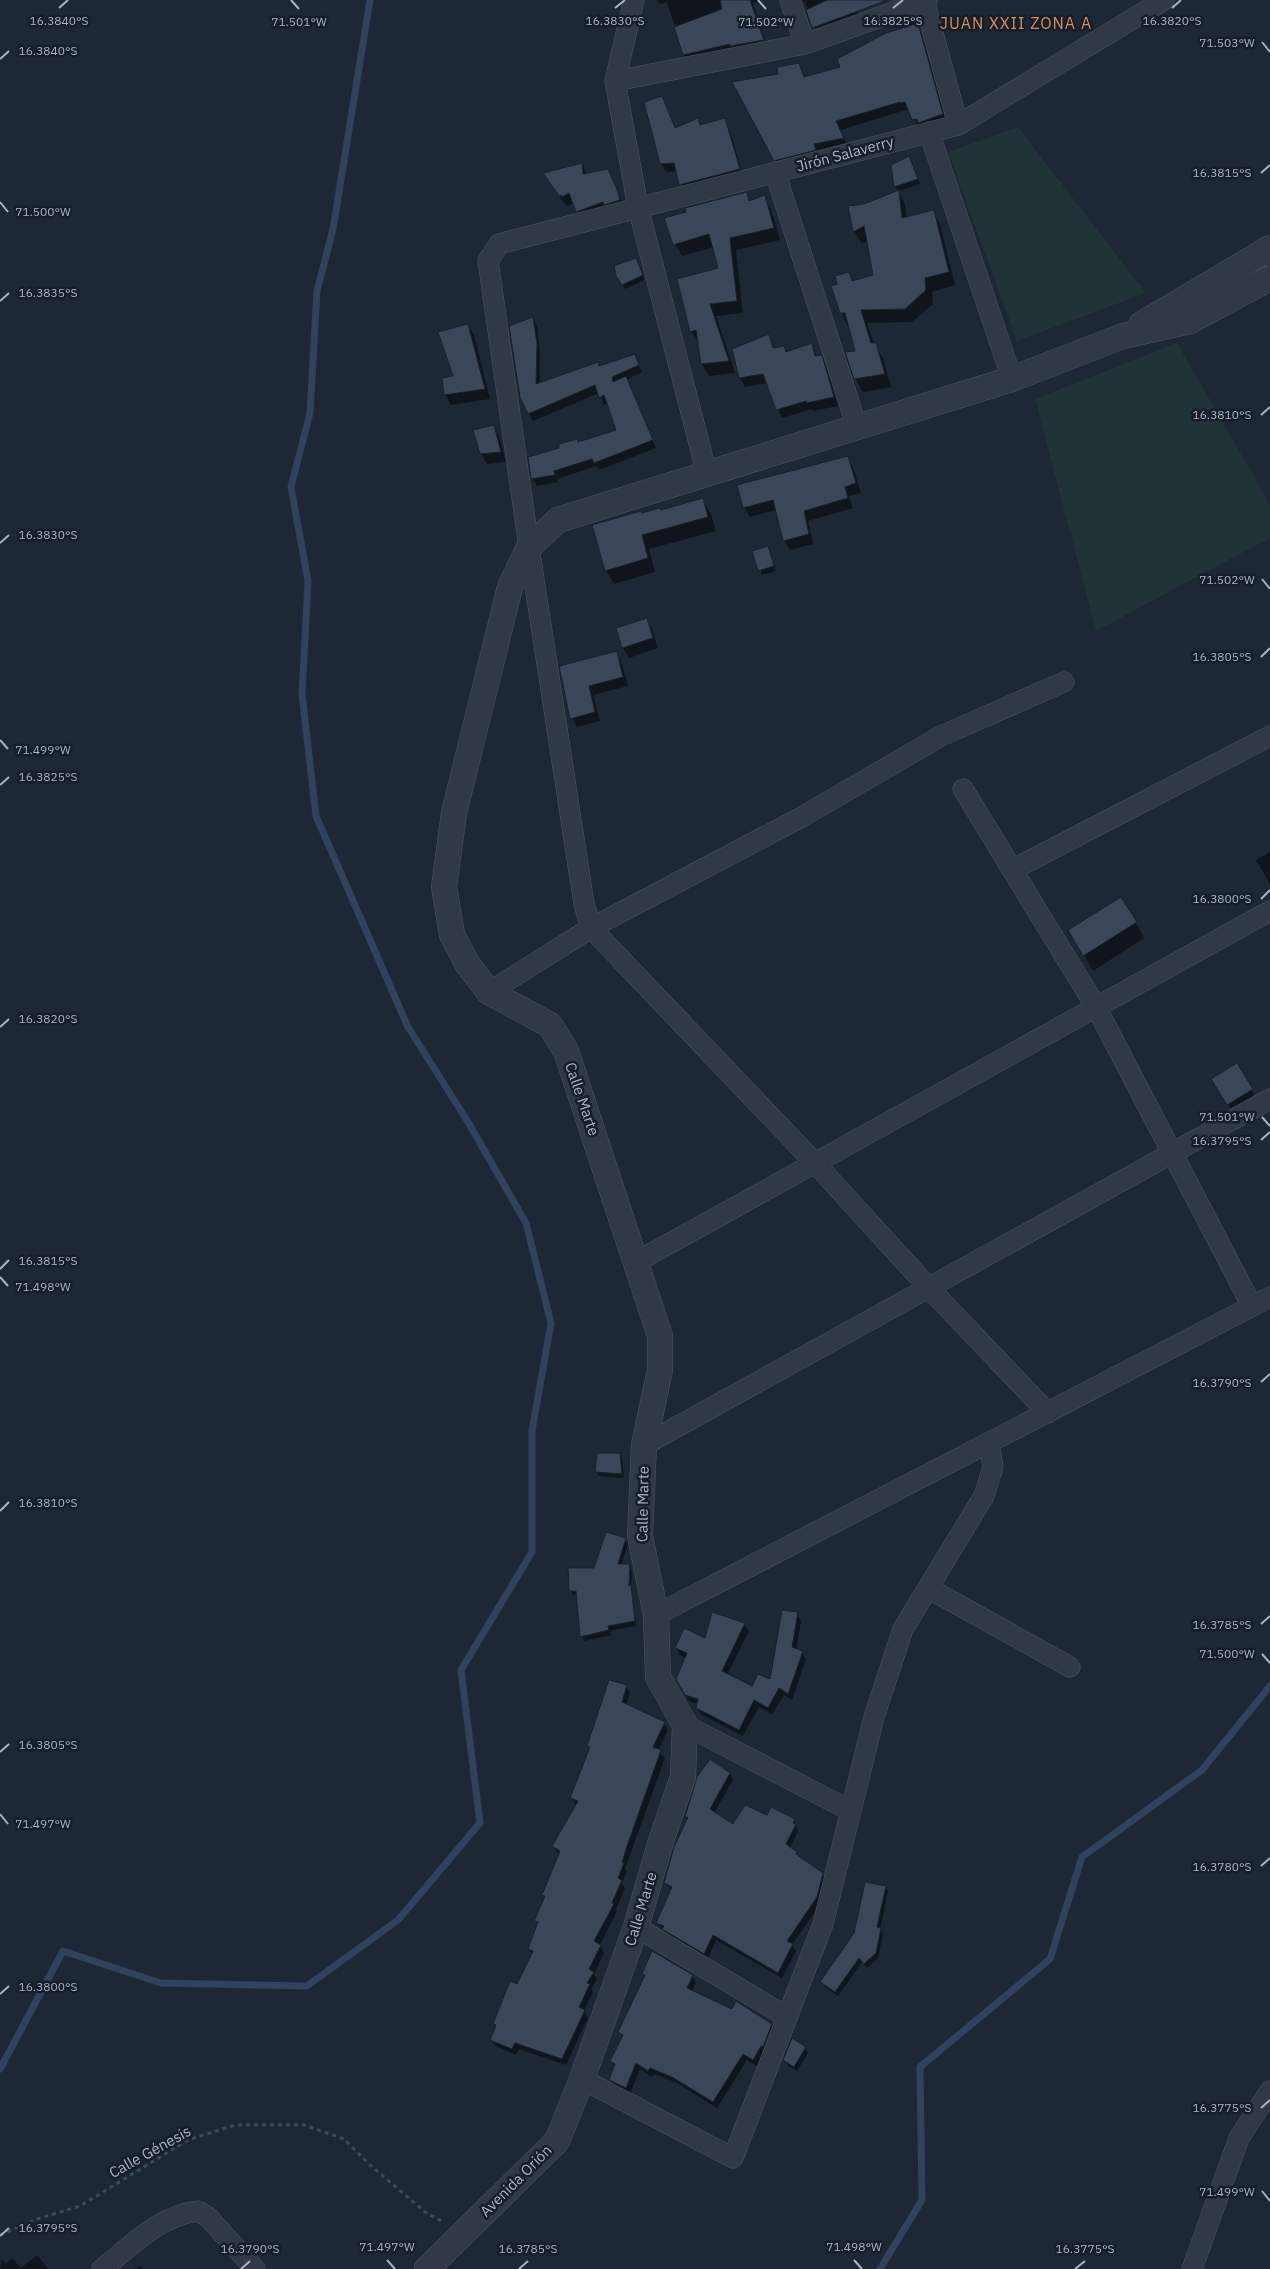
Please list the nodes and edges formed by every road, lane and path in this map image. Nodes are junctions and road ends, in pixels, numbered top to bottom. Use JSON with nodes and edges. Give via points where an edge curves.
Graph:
{"nodes":[{"id":1,"x":634,"y":0,"type":"edge"},
{"id":2,"x":790,"y":0,"type":"edge"},
{"id":3,"x":925,"y":0,"type":"edge"},
{"id":4,"x":1164,"y":0,"type":"edge"},
{"id":5,"x":805,"y":44,"type":"junction"},
{"id":6,"x":615,"y":82,"type":"junction"},
{"id":7,"x":958,"y":125,"type":"junction"},
{"id":8,"x":929,"y":132,"type":"junction"},
{"id":9,"x":775,"y":172,"type":"junction"},
{"id":10,"x":638,"y":208,"type":"junction"},
{"id":11,"x":1270,"y":248,"type":"edge"},
{"id":12,"x":1270,"y":278,"type":"edge"},
{"id":13,"x":1123,"y":336,"type":"junction"},
{"id":14,"x":1012,"y":379,"type":"junction"},
{"id":15,"x":858,"y":427,"type":"junction"},
{"id":16,"x":707,"y":474,"type":"junction"},
{"id":17,"x":529,"y":547,"type":"junction"},
{"id":18,"x":1064,"y":682,"type":"dead end"},
{"id":19,"x":1270,"y":736,"type":"edge"},
{"id":20,"x":963,"y":789,"type":"dead end"},
{"id":21,"x":1012,"y":870,"type":"junction"},
{"id":22,"x":1270,"y":911,"type":"edge"},
{"id":23,"x":591,"y":928,"type":"junction"},
{"id":24,"x":489,"y":992,"type":"junction"},
{"id":25,"x":1096,"y":1008,"type":"junction"},
{"id":26,"x":1270,"y":1100,"type":"edge"},
{"id":27,"x":1172,"y":1154,"type":"junction"},
{"id":28,"x":815,"y":1163,"type":"junction"},
{"id":29,"x":636,"y":1262,"type":"junction"},
{"id":30,"x":928,"y":1288,"type":"junction"},
{"id":31,"x":1270,"y":1297,"type":"edge"},
{"id":32,"x":1252,"y":1306,"type":"junction"},
{"id":33,"x":1048,"y":1413,"type":"junction"},
{"id":34,"x":989,"y":1444,"type":"junction"},
{"id":35,"x":644,"y":1445,"type":"junction"},
{"id":36,"x":928,"y":1588,"type":"junction"},
{"id":37,"x":656,"y":1615,"type":"junction"},
{"id":38,"x":1070,"y":1667,"type":"dead end"},
{"id":39,"x":685,"y":1725,"type":"junction"},
{"id":40,"x":851,"y":1811,"type":"junction"},
{"id":41,"x":636,"y":1927,"type":"junction"},
{"id":42,"x":787,"y":2017,"type":"junction"},
{"id":43,"x":582,"y":2079,"type":"junction"},
{"id":44,"x":1270,"y":2091,"type":"edge"},
{"id":45,"x":464,"y":2233,"type":"junction"},
{"id":46,"x":0,"y":2235,"type":"edge"},
{"id":47,"x":1199,"y":2267,"type":"edge"},
{"id":48,"x":102,"y":2269,"type":"edge"},
{"id":49,"x":255,"y":2269,"type":"edge"},
{"id":50,"x":427,"y":2269,"type":"edge"}],
"edges":[{"from":1,"to":6,"type":"street"},
{"from":2,"to":5,"type":"street"},
{"from":3,"to":5,"type":"street"},
{"from":3,"to":7,"type":"street"},
{"from":4,"to":7,"type":"street","name":"Jirón Salaverry"},
{"from":5,"to":6,"type":"street"},
{"from":6,"to":10,"type":"street"},
{"from":7,"to":8,"type":"street","name":"Jirón Salaverry"},
{"from":8,"to":9,"type":"street","name":"Jirón Salaverry"},
{"from":8,"to":14,"type":"street"},
{"from":9,"to":10,"type":"street","name":"Jirón Salaverry"},
{"from":9,"to":15,"type":"street"},
{"from":10,"to":16,"type":"street"},
{"from":10,"to":17,"type":"street","name":"Jirón Salaverry","via":[[499,244],[488,261]]},
{"from":11,"to":13,"type":"street"},
{"from":12,"to":13,"type":"street","via":[[1190,321]]},
{"from":13,"to":14,"type":"street"},
{"from":14,"to":15,"type":"street"},
{"from":15,"to":16,"type":"street"},
{"from":16,"to":17,"type":"street","via":[[558,520]]},
{"from":17,"to":23,"type":"street","via":[[584,904]]},
{"from":17,"to":24,"type":"street","via":[[510,587],[505,606],[454,813],[444,887],[452,935],[468,965]]},
{"from":18,"to":23,"type":"street","via":[[941,736],[800,818]]},
{"from":19,"to":21,"type":"street"},
{"from":20,"to":21,"type":"street"},
{"from":21,"to":25,"type":"street"},
{"from":22,"to":25,"type":"street"},
{"from":23,"to":24,"type":"street"},
{"from":23,"to":28,"type":"street"},
{"from":24,"to":29,"type":"street","name":"Calle Marte","via":[[550,1025],[566,1051]]},
{"from":25,"to":27,"type":"street"},
{"from":25,"to":28,"type":"street"},
{"from":26,"to":27,"type":"street"},
{"from":27,"to":30,"type":"street"},
{"from":27,"to":32,"type":"street"},
{"from":28,"to":29,"type":"street"},
{"from":28,"to":30,"type":"street"},
{"from":29,"to":35,"type":"street","name":"Calle Marte","via":[[660,1336],[660,1370]]},
{"from":30,"to":33,"type":"street"},
{"from":30,"to":35,"type":"street"},
{"from":31,"to":32,"type":"street"},
{"from":32,"to":33,"type":"street"},
{"from":33,"to":34,"type":"street"},
{"from":34,"to":36,"type":"street","via":[[993,1467],[984,1496]]},
{"from":34,"to":37,"type":"street"},
{"from":35,"to":37,"type":"street","name":"Calle Marte","via":[[640,1536]]},
{"from":36,"to":38,"type":"street"},
{"from":36,"to":40,"type":"street","via":[[903,1628],[874,1717]]},
{"from":37,"to":39,"type":"street","name":"Calle Marte","via":[[658,1677]]},
{"from":39,"to":40,"type":"street"},
{"from":39,"to":41,"type":"street","name":"Calle Marte","via":[[683,1777]]},
{"from":40,"to":42,"type":"street","via":[[824,1924]]},
{"from":41,"to":42,"type":"street"},
{"from":41,"to":43,"type":"street","name":"Calle Marte"},
{"from":42,"to":43,"type":"street","via":[[733,2158]]},
{"from":43,"to":45,"type":"street","name":"Avenida Orión","via":[[557,2141]]},
{"from":44,"to":47,"type":"street","via":[[1239,2138]]},
{"from":45,"to":46,"type":"path","name":"Calle Génesis","via":[[425,2212],[344,2139],[304,2125],[235,2125],[188,2140],[80,2206]]},
{"from":45,"to":50,"type":"street","name":"Avenida Orión"},
{"from":48,"to":49,"type":"street","via":[[155,2226],[198,2211],[208,2217]]}]}
